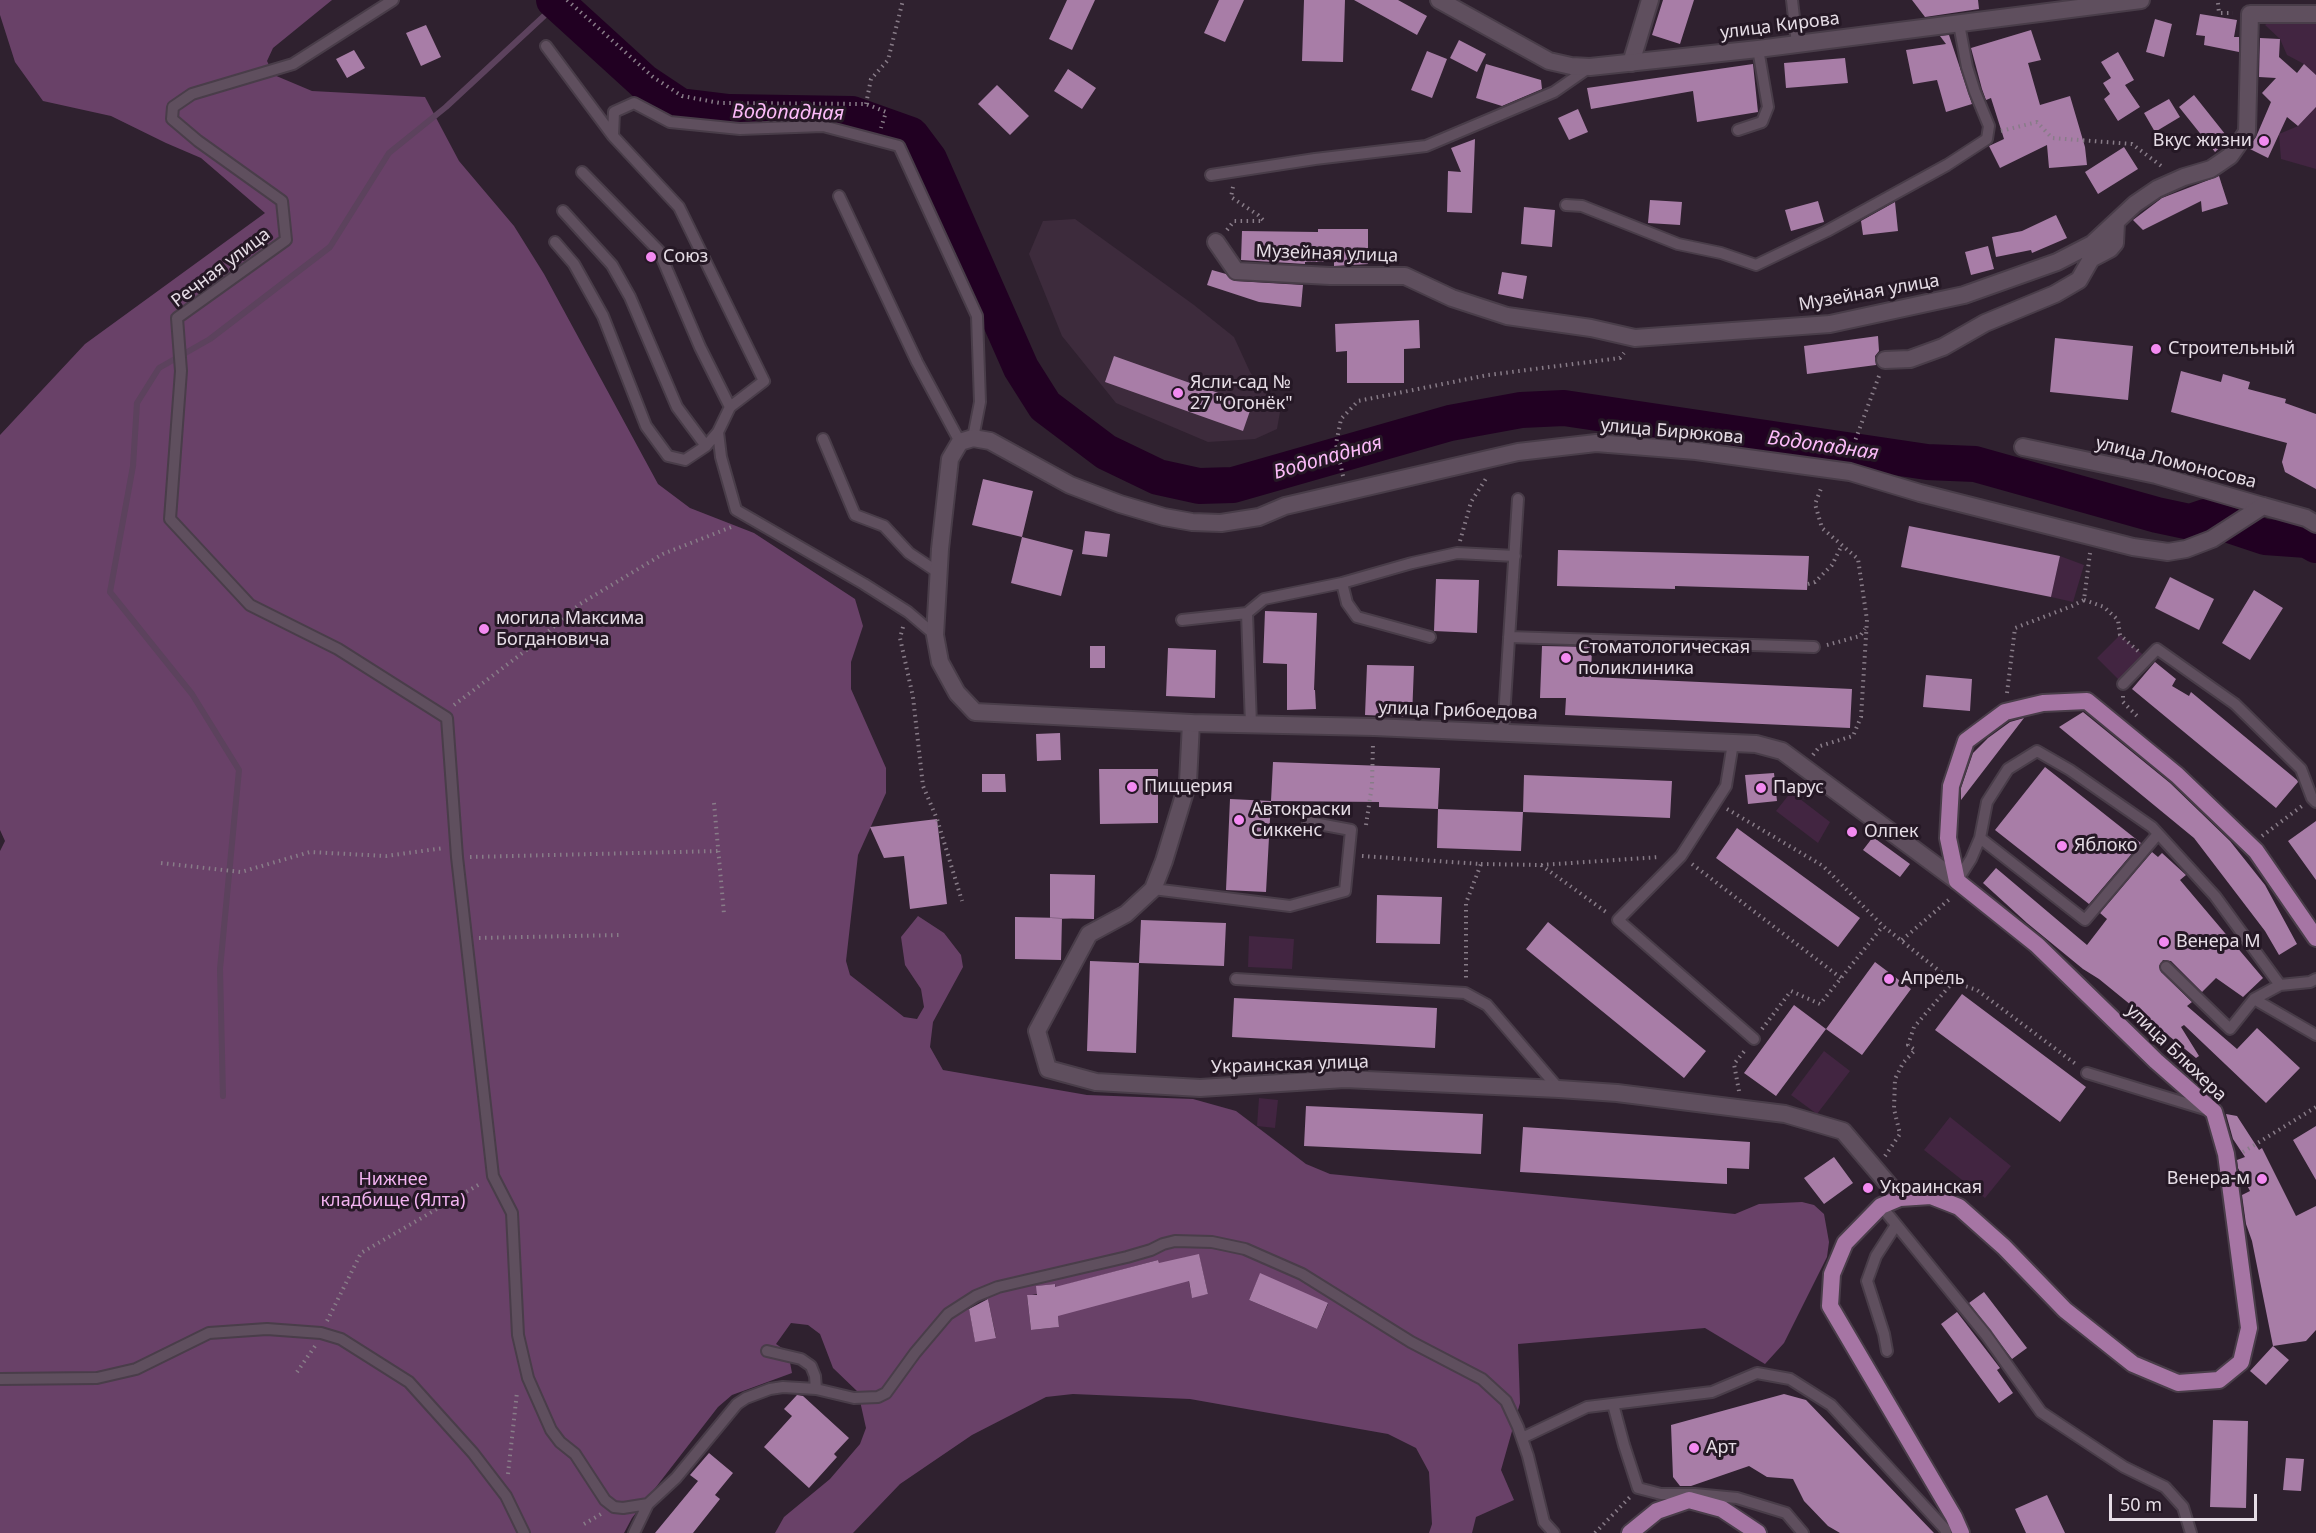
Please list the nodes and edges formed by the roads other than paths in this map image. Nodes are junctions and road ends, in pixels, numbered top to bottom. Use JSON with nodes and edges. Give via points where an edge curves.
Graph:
{"nodes":[{"id":1,"x":393,"y":0,"type":"edge"},
{"id":2,"x":1439,"y":0,"type":"edge"},
{"id":3,"x":1650,"y":0,"type":"edge"},
{"id":4,"x":1792,"y":0,"type":"edge"},
{"id":5,"x":2141,"y":0,"type":"edge"},
{"id":6,"x":2316,"y":14,"type":"edge"},
{"id":7,"x":1959,"y":24,"type":"junction"},
{"id":8,"x":1797,"y":44,"type":"junction"},
{"id":9,"x":546,"y":46,"type":"dead end"},
{"id":10,"x":1758,"y":48,"type":"junction"},
{"id":11,"x":1631,"y":63,"type":"junction"},
{"id":12,"x":1590,"y":66,"type":"junction"},
{"id":13,"x":1738,"y":130,"type":"dead end"},
{"id":14,"x":613,"y":136,"type":"junction"},
{"id":15,"x":582,"y":172,"type":"dead end"},
{"id":16,"x":1211,"y":176,"type":"dead end"},
{"id":17,"x":839,"y":196,"type":"dead end"},
{"id":18,"x":1566,"y":205,"type":"dead end"},
{"id":19,"x":563,"y":211,"type":"dead end"},
{"id":20,"x":2116,"y":223,"type":"junction"},
{"id":21,"x":555,"y":242,"type":"dead end"},
{"id":22,"x":1216,"y":242,"type":"road end"},
{"id":23,"x":1885,"y":360,"type":"road end"},
{"id":24,"x":730,"y":407,"type":"junction"},
{"id":25,"x":718,"y":432,"type":"junction"},
{"id":26,"x":823,"y":439,"type":"dead end"},
{"id":27,"x":967,"y":440,"type":"junction"},
{"id":28,"x":706,"y":446,"type":"junction"},
{"id":29,"x":2023,"y":447,"type":"dead end"},
{"id":30,"x":1518,"y":499,"type":"dead end"},
{"id":31,"x":2262,"y":506,"type":"junction"},
{"id":32,"x":2316,"y":524,"type":"edge"},
{"id":33,"x":1515,"y":556,"type":"junction"},
{"id":34,"x":939,"y":573,"type":"junction"},
{"id":35,"x":1342,"y":583,"type":"junction"},
{"id":36,"x":1247,"y":613,"type":"junction"},
{"id":37,"x":1182,"y":620,"type":"dead end"},
{"id":38,"x":935,"y":635,"type":"junction"},
{"id":39,"x":1430,"y":637,"type":"dead end"},
{"id":40,"x":1509,"y":637,"type":"junction"},
{"id":41,"x":1814,"y":648,"type":"road end"},
{"id":42,"x":2123,"y":684,"type":"dead end"},
{"id":43,"x":1191,"y":723,"type":"junction"},
{"id":44,"x":1251,"y":724,"type":"junction"},
{"id":45,"x":1503,"y":733,"type":"junction"},
{"id":46,"x":1733,"y":743,"type":"junction"},
{"id":47,"x":2314,"y":800,"type":"edge"},
{"id":48,"x":1308,"y":822,"type":"dead end"},
{"id":49,"x":2158,"y":834,"type":"junction"},
{"id":50,"x":1980,"y":838,"type":"junction"},
{"id":51,"x":1957,"y":881,"type":"junction"},
{"id":52,"x":1153,"y":889,"type":"junction"},
{"id":53,"x":2316,"y":939,"type":"edge"},
{"id":54,"x":2166,"y":967,"type":"dead end"},
{"id":55,"x":1236,"y":979,"type":"dead end"},
{"id":56,"x":2316,"y":979,"type":"edge"},
{"id":57,"x":2280,"y":985,"type":"junction"},
{"id":58,"x":2254,"y":999,"type":"junction"},
{"id":59,"x":2316,"y":1035,"type":"edge"},
{"id":60,"x":1754,"y":1039,"type":"road end"},
{"id":61,"x":2087,"y":1072,"type":"road end"},
{"id":62,"x":1559,"y":1089,"type":"junction"},
{"id":63,"x":2214,"y":1112,"type":"junction"},
{"id":64,"x":1900,"y":1198,"type":"junction"},
{"id":65,"x":1881,"y":1206,"type":"junction"},
{"id":66,"x":1896,"y":1225,"type":"junction"},
{"id":67,"x":766,"y":1351,"type":"dead end"},
{"id":68,"x":1887,"y":1351,"type":"dead end"},
{"id":69,"x":0,"y":1379,"type":"edge"},
{"id":70,"x":816,"y":1389,"type":"junction"},
{"id":71,"x":1614,"y":1404,"type":"junction"},
{"id":72,"x":1522,"y":1438,"type":"junction"},
{"id":73,"x":648,"y":1504,"type":"junction"},
{"id":74,"x":524,"y":1533,"type":"edge"},
{"id":75,"x":634,"y":1533,"type":"edge"},
{"id":76,"x":1554,"y":1533,"type":"edge"},
{"id":77,"x":1630,"y":1533,"type":"edge"},
{"id":78,"x":1758,"y":1533,"type":"edge"},
{"id":79,"x":1803,"y":1533,"type":"edge"},
{"id":80,"x":1946,"y":1533,"type":"edge"},
{"id":81,"x":1960,"y":1533,"type":"edge"},
{"id":82,"x":2191,"y":1533,"type":"edge"}],
"edges":[{"from":1,"to":73,"type":"lane","name":"Речная улица","via":[[293,64],[192,94],[173,107],[172,119],[282,201],[286,240],[177,318],[182,371],[170,519],[250,605],[338,649],[444,716],[493,1176],[512,1213],[518,1335],[528,1378],[551,1430],[575,1454],[605,1500],[623,1508]]},
{"from":2,"to":12,"type":"street","name":"улица Кирова","via":[[1549,61]]},
{"from":3,"to":11,"type":"street"},
{"from":4,"to":8,"type":"lane"},
{"from":5,"to":7,"type":"street","name":"улица Кирова"},
{"from":6,"to":20,"type":"street","name":"Музейная улица","via":[[2250,14],[2247,132],[2230,156],[2211,169],[2157,189]]},
{"from":7,"to":8,"type":"street","name":"улица Кирова"},
{"from":7,"to":18,"type":"lane","via":[[1974,92],[1989,126],[1985,142],[1827,231],[1756,265],[1678,244],[1582,206]]},
{"from":8,"to":10,"type":"street","name":"улица Кирова"},
{"from":9,"to":14,"type":"lane"},
{"from":10,"to":11,"type":"street","name":"улица Кирова"},
{"from":10,"to":13,"type":"lane","via":[[1768,108],[1762,122]]},
{"from":11,"to":12,"type":"street","name":"улица Кирова"},
{"from":12,"to":16,"type":"lane","via":[[1554,92],[1426,146]]},
{"from":14,"to":24,"type":"lane","via":[[680,207],[764,381]]},
{"from":14,"to":27,"type":"lane","via":[[614,112],[634,103],[670,122],[740,129],[823,126],[899,146],[977,316],[980,402]]},
{"from":15,"to":24,"type":"lane","via":[[659,250]]},
{"from":17,"to":27,"type":"lane","via":[[917,362]]},
{"from":19,"to":28,"type":"lane","via":[[612,265],[630,297],[677,407]]},
{"from":20,"to":22,"type":"street","name":"Музейная улица","via":[[2092,244],[2057,262],[1964,296],[1830,324],[1635,338],[1507,316],[1452,298],[1405,276],[1236,271]]},
{"from":20,"to":23,"type":"street","via":[[2115,243],[2091,259],[2079,280],[1943,347],[1910,359]]},
{"from":21,"to":28,"type":"lane","via":[[574,264],[603,316],[646,426],[668,456],[685,460]]},
{"from":24,"to":25,"type":"lane"},
{"from":25,"to":28,"type":"lane"},
{"from":25,"to":38,"type":"lane","via":[[736,510],[864,584]]},
{"from":26,"to":34,"type":"lane","via":[[855,515],[884,526],[909,553]]},
{"from":27,"to":31,"type":"street","name":"улица Бирюкова","via":[[990,441],[1070,485],[1131,507],[1192,522],[1221,523],[1259,517],[1285,506],[1518,452],[1596,443],[1696,451],[1850,472],[2093,537],[2168,552],[2212,539]]},
{"from":27,"to":34,"type":"street","via":[[950,459]]},
{"from":29,"to":31,"type":"street","name":"улица Ломоносова","via":[[2156,475]]},
{"from":30,"to":33,"type":"lane"},
{"from":31,"to":32,"type":"street","name":"улица Ломоносова"},
{"from":33,"to":35,"type":"lane","via":[[1457,553]]},
{"from":33,"to":40,"type":"lane"},
{"from":34,"to":38,"type":"street"},
{"from":35,"to":36,"type":"lane","via":[[1264,599]]},
{"from":35,"to":39,"type":"lane","via":[[1356,617]]},
{"from":36,"to":37,"type":"lane"},
{"from":36,"to":44,"type":"lane"},
{"from":38,"to":43,"type":"street","name":"улица Грибоедова","via":[[940,662],[957,693],[975,712]]},
{"from":40,"to":41,"type":"lane"},
{"from":40,"to":45,"type":"lane"},
{"from":42,"to":47,"type":"lane","via":[[2157,649],[2235,704],[2301,769]]},
{"from":43,"to":44,"type":"street","name":"улица Грибоедова"},
{"from":43,"to":52,"type":"street","name":"Украинская улица","via":[[1188,782]]},
{"from":44,"to":45,"type":"street","name":"улица Грибоедова"},
{"from":45,"to":46,"type":"street","name":"улица Грибоедова"},
{"from":46,"to":51,"type":"street","name":"улица Грибоедова","via":[[1782,751]]},
{"from":46,"to":60,"type":"lane","via":[[1726,786],[1716,802],[1680,856],[1618,920]]},
{"from":48,"to":52,"type":"lane","via":[[1350,830],[1345,891],[1290,906]]},
{"from":49,"to":50,"type":"lane","via":[[2085,920]]},
{"from":49,"to":50,"type":"lane","via":[[2037,751],[2007,770],[1987,802]]},
{"from":49,"to":57,"type":"lane","via":[[2215,896]]},
{"from":50,"to":51,"type":"lane"},
{"from":51,"to":53,"type":"main road","via":[[1948,838],[1951,786],[1966,741],[2005,712],[2087,701],[2177,775],[2256,851]]},
{"from":51,"to":63,"type":"main road","name":"улица Блюхера","via":[[2037,945]]},
{"from":52,"to":62,"type":"street","name":"Украинская улица","via":[[1126,914],[1089,934],[1037,1031],[1048,1069],[1096,1082],[1200,1088],[1345,1079]]},
{"from":54,"to":58,"type":"lane","via":[[2230,1029]]},
{"from":55,"to":62,"type":"lane","via":[[1466,993],[1487,1005]]},
{"from":56,"to":57,"type":"lane"},
{"from":57,"to":58,"type":"lane"},
{"from":58,"to":59,"type":"lane"},
{"from":61,"to":63,"type":"lane"},
{"from":62,"to":64,"type":"street","name":"Украинская улица","via":[[1785,1114],[1844,1131]]},
{"from":63,"to":64,"type":"main road","name":"улица Блюхера","via":[[2228,1162],[2249,1328],[2241,1362],[2219,1380],[2178,1383],[2133,1364],[2066,1310],[1959,1207],[1930,1196]]},
{"from":64,"to":65,"type":"main road","name":"улица Блюхера"},
{"from":65,"to":66,"type":"lane"},
{"from":65,"to":81,"type":"main road","name":"улица Блюхера","via":[[1845,1243],[1832,1274],[1830,1306]]},
{"from":66,"to":68,"type":"lane","via":[[1876,1256],[1867,1281]]},
{"from":66,"to":82,"type":"lane","via":[[1986,1335],[2041,1412],[2124,1467],[2165,1487],[2183,1507]]},
{"from":67,"to":70,"type":"lane","via":[[801,1359],[811,1366]]},
{"from":69,"to":74,"type":"lane","via":[[97,1378],[136,1369],[209,1334],[267,1329],[322,1333],[341,1339],[409,1382],[506,1496]]},
{"from":70,"to":72,"type":"lane","via":[[854,1398],[886,1393],[948,1314],[998,1287],[1127,1257],[1169,1243],[1212,1242],[1245,1249],[1302,1274],[1411,1342],[1482,1379],[1506,1401]]},
{"from":70,"to":73,"type":"lane","via":[[770,1389],[737,1404],[676,1478]]},
{"from":71,"to":72,"type":"lane","via":[[1587,1407]]},
{"from":71,"to":79,"type":"lane","via":[[1638,1488],[1661,1494],[1737,1498],[1786,1513]]},
{"from":71,"to":80,"type":"lane","via":[[1712,1392],[1756,1373],[1790,1379],[1831,1405]]},
{"from":72,"to":76,"type":"lane","via":[[1544,1522]]},
{"from":73,"to":75,"type":"lane"},
{"from":77,"to":78,"type":"main road","via":[[1657,1510],[1689,1500],[1722,1509]]}]}
